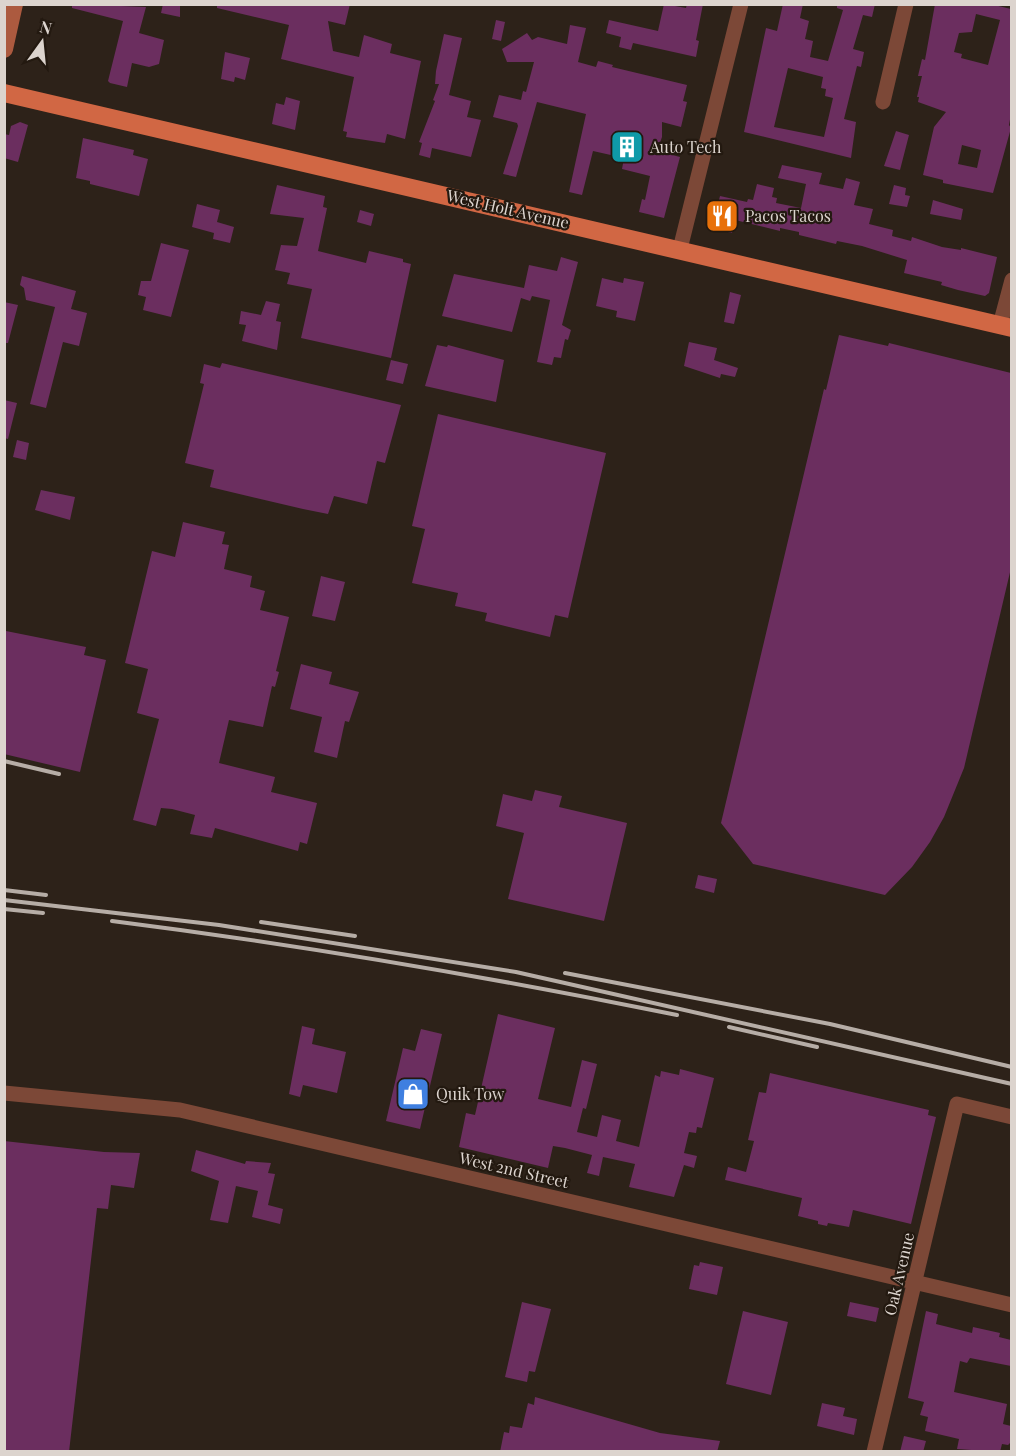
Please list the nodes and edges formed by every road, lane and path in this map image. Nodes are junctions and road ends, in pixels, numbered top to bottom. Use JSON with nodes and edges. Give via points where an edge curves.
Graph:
{"nodes":[{"id":1,"x":14,"y":4,"type":"edge"},
{"id":2,"x":741,"y":4,"type":"edge"},
{"id":3,"x":906,"y":4,"type":"edge"},
{"id":4,"x":4,"y":49,"type":"edge"},
{"id":5,"x":4,"y":93,"type":"edge"},
{"id":6,"x":883,"y":102,"type":"dead end"},
{"id":7,"x":680,"y":249,"type":"junction"},
{"id":8,"x":1011,"y":280,"type":"edge"},
{"id":9,"x":1006,"y":327,"type":"edge"},
{"id":10,"x":4,"y":1093,"type":"edge"},
{"id":11,"x":1011,"y":1117,"type":"edge"},
{"id":12,"x":916,"y":1282,"type":"junction"},
{"id":13,"x":1011,"y":1305,"type":"edge"},
{"id":14,"x":874,"y":1452,"type":"edge"}],
"edges":[{"from":1,"to":4,"type":"street"},
{"from":2,"to":7,"type":"street"},
{"from":3,"to":6,"type":"street"},
{"from":5,"to":7,"type":"main road","name":"West Holt Avenue"},
{"from":7,"to":9,"type":"main road","name":"West Holt Avenue"},
{"from":8,"to":9,"type":"street"},
{"from":10,"to":12,"type":"street","name":"West 2nd Street","via":[[180,1110]]},
{"from":11,"to":12,"type":"street","name":"Oak Avenue","via":[[957,1104]]},
{"from":12,"to":13,"type":"street","name":"West 2nd Street"},
{"from":12,"to":14,"type":"street","name":"Oak Avenue"}]}
